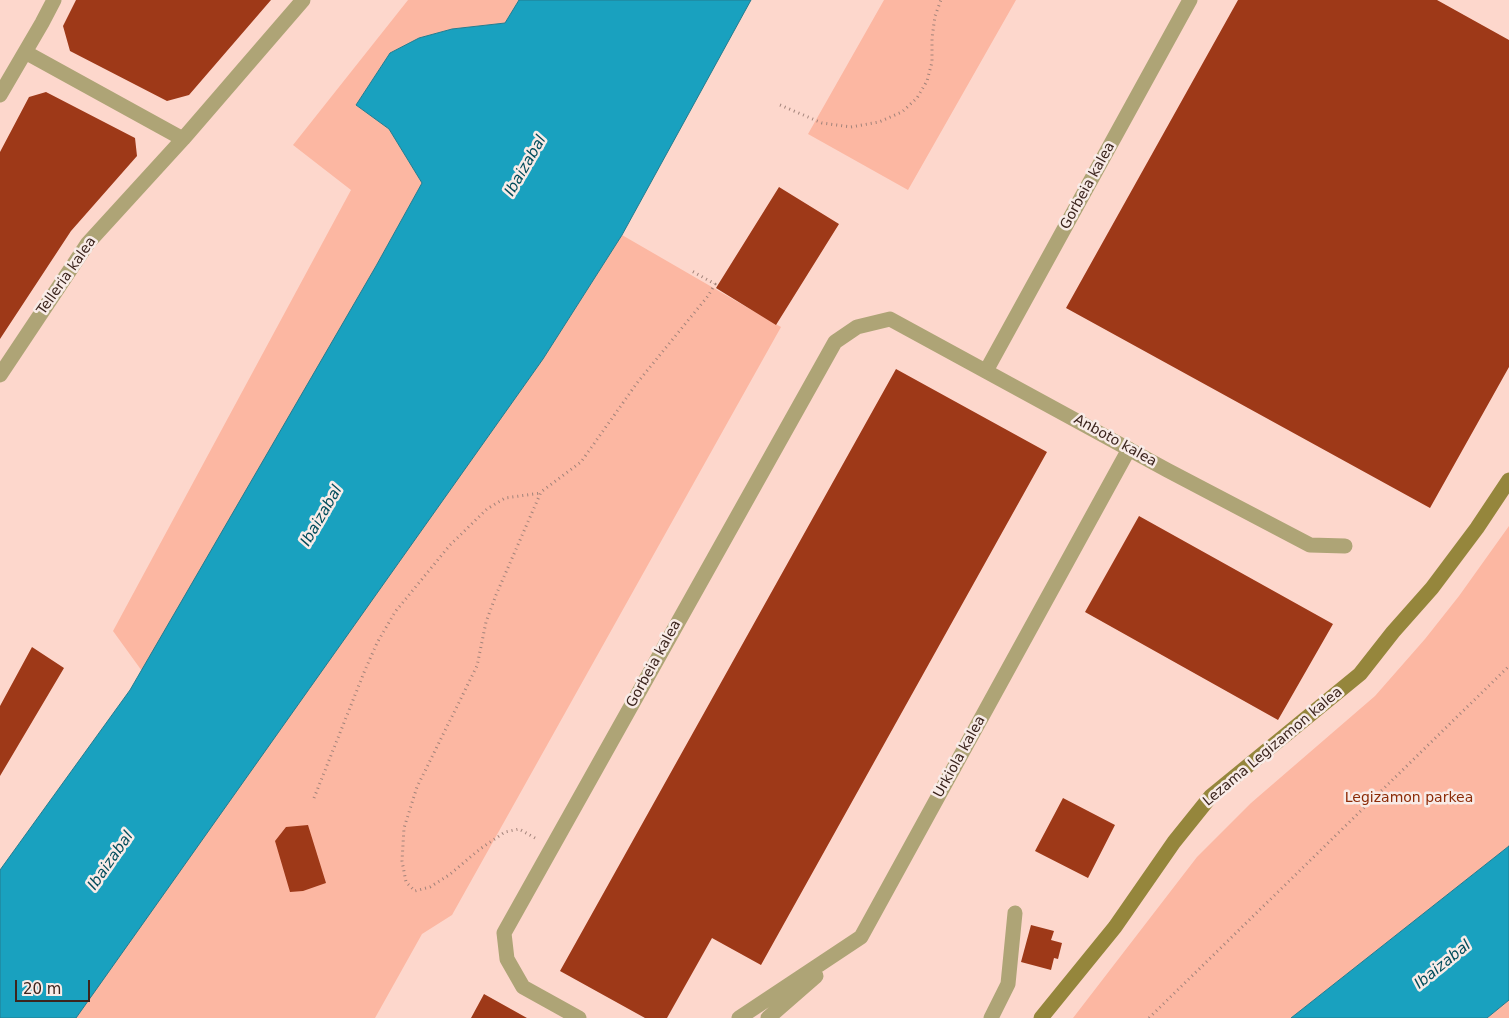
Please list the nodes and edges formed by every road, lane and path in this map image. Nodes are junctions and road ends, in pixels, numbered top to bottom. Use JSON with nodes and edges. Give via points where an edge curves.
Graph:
{"nodes":[{"id":1,"x":54,"y":0,"type":"edge"},
{"id":2,"x":303,"y":0,"type":"edge"},
{"id":3,"x":941,"y":0,"type":"edge"},
{"id":4,"x":1190,"y":0,"type":"edge"},
{"id":5,"x":25,"y":52,"type":"junction"},
{"id":6,"x":0,"y":95,"type":"edge"},
{"id":7,"x":780,"y":105,"type":"dead end"},
{"id":8,"x":183,"y":139,"type":"junction"},
{"id":9,"x":690,"y":270,"type":"dead end"},
{"id":10,"x":890,"y":319,"type":"joint"},
{"id":11,"x":986,"y":371,"type":"junction"},
{"id":12,"x":0,"y":375,"type":"edge"},
{"id":13,"x":1129,"y":449,"type":"junction"},
{"id":14,"x":1509,"y":480,"type":"edge"},
{"id":15,"x":541,"y":492,"type":"junction"},
{"id":16,"x":1345,"y":546,"type":"dead end"},
{"id":17,"x":1509,"y":666,"type":"edge"},
{"id":18,"x":314,"y":798,"type":"dead end"},
{"id":19,"x":552,"y":847,"type":"junction"},
{"id":20,"x":1015,"y":913,"type":"dead end"},
{"id":21,"x":861,"y":937,"type":"junction"},
{"id":22,"x":579,"y":1018,"type":"edge"},
{"id":23,"x":739,"y":1018,"type":"edge"},
{"id":24,"x":768,"y":1018,"type":"edge"},
{"id":25,"x":991,"y":1018,"type":"edge"},
{"id":26,"x":1041,"y":1018,"type":"edge"},
{"id":27,"x":1149,"y":1018,"type":"edge"}],
"edges":[{"from":1,"to":5,"type":"street"},
{"from":2,"to":8,"type":"street","name":"Telleria kalea"},
{"from":3,"to":7,"type":"path","via":[[935,16],[932,62],[927,81],[917,98],[902,112],[879,122],[851,127],[822,123]]},
{"from":4,"to":11,"type":"street","name":"Gorbeia kalea"},
{"from":5,"to":6,"type":"street"},
{"from":5,"to":8,"type":"street"},
{"from":8,"to":12,"type":"street","name":"Telleria kalea","via":[[88,243]]},
{"from":9,"to":15,"type":"path","via":[[715,284],[708,296],[636,383],[582,462]]},
{"from":10,"to":11,"type":"street","name":"Anboto kalea"},
{"from":10,"to":19,"type":"street","name":"Gorbeia kalea","via":[[857,327],[835,342]]},
{"from":11,"to":13,"type":"street","name":"Anboto kalea"},
{"from":13,"to":16,"type":"street","name":"Anboto kalea","via":[[1310,545]]},
{"from":13,"to":21,"type":"street","name":"Urkiola kalea"},
{"from":14,"to":26,"type":"street","name":"Lezama Legizamon kalea","via":[[1432,588],[1360,674],[1211,796],[1174,842],[1115,927]]},
{"from":15,"to":18,"type":"path","via":[[506,498],[487,509],[450,545],[395,612],[365,670]]},
{"from":15,"to":19,"type":"path","via":[[486,622],[476,666],[417,787],[404,828],[402,861],[406,882],[415,891],[430,887],[449,875],[505,832],[519,829]]},
{"from":17,"to":27,"type":"path"},
{"from":19,"to":22,"type":"street","name":"Gorbeia kalea","via":[[504,933],[507,959],[523,987]]},
{"from":20,"to":25,"type":"street","via":[[1008,984]]},
{"from":21,"to":23,"type":"street","name":"Urkiola kalea"},
{"from":21,"to":24,"type":"street"}]}
